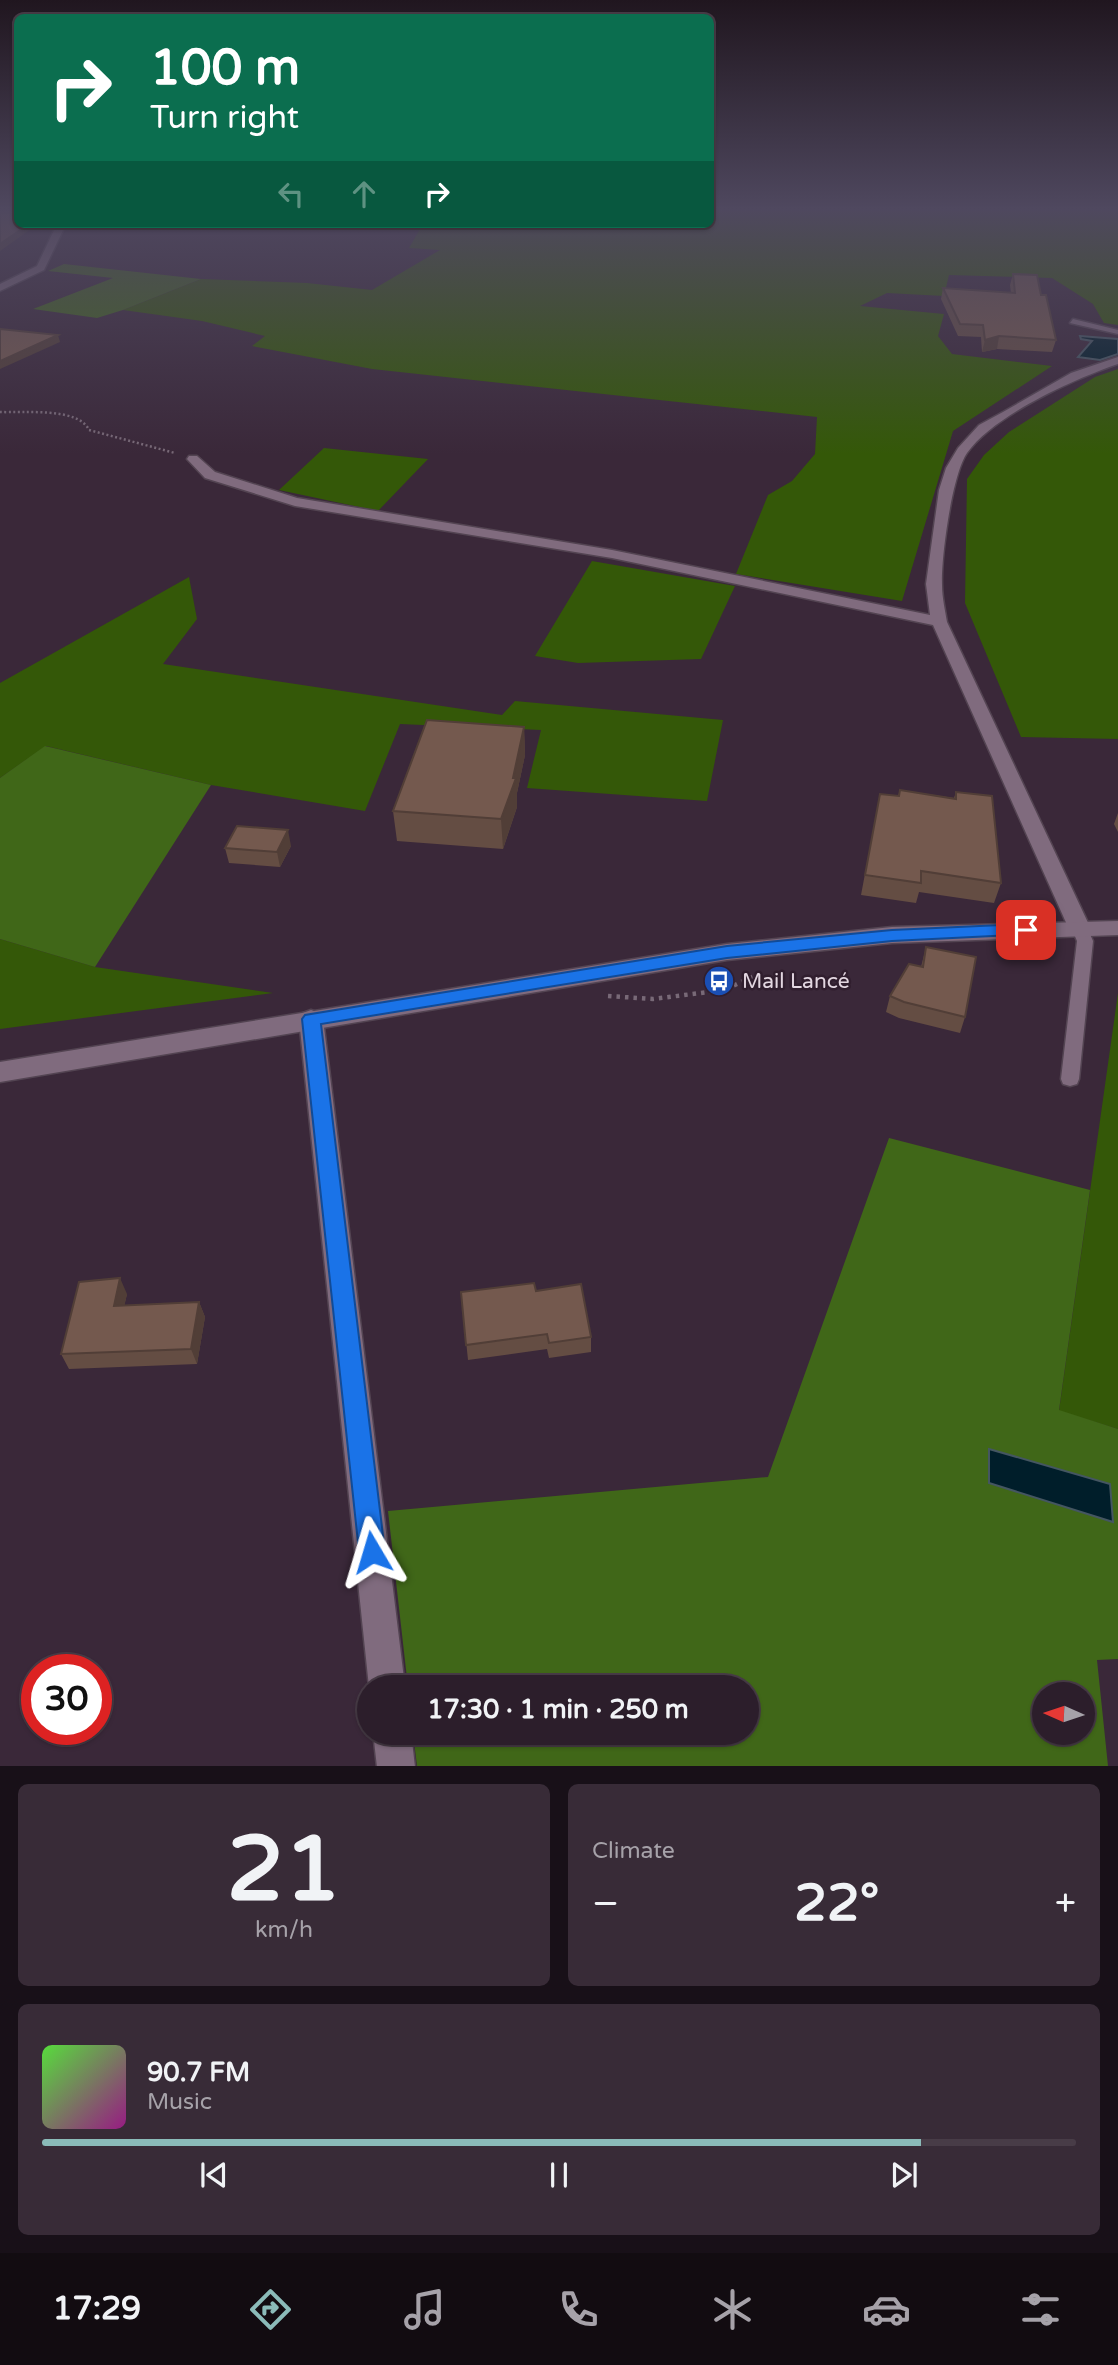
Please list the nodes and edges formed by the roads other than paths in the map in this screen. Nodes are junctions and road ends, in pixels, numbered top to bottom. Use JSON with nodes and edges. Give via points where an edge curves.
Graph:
{"nodes":[{"id":1,"x":1073,"y":321,"type":"dead end"},
{"id":2,"x":1118,"y":332,"type":"edge"},
{"id":3,"x":1118,"y":360,"type":"edge"},
{"id":4,"x":193,"y":459,"type":"road end"},
{"id":5,"x":939,"y":622,"type":"junction"},
{"id":6,"x":1079,"y":927,"type":"junction"},
{"id":7,"x":1118,"y":928,"type":"edge"},
{"id":8,"x":311,"y":1019,"type":"junction"},
{"id":9,"x":0,"y":1072,"type":"edge"},
{"id":10,"x":1070,"y":1079,"type":"dead end"},
{"id":11,"x":386,"y":1675,"type":"edge"},
{"id":12,"x":394,"y":1745,"type":"edge"},
{"id":13,"x":396,"y":1766,"type":"edge"}],
"edges":[{"from":1,"to":2,"type":"lane"},
{"from":3,"to":5,"type":"street","via":[[1075,375],[983,428],[962,451],[946,490],[934,584]]},
{"from":4,"to":5,"type":"street","via":[[210,475],[295,502],[612,554]]},
{"from":5,"to":6,"type":"street"},
{"from":6,"to":7,"type":"street"},
{"from":6,"to":8,"type":"street","via":[[892,935],[727,952]]},
{"from":6,"to":10,"type":"lane","via":[[1085,941]]},
{"from":8,"to":9,"type":"street"},
{"from":8,"to":11,"type":"street"},
{"from":12,"to":13,"type":"street"}]}
